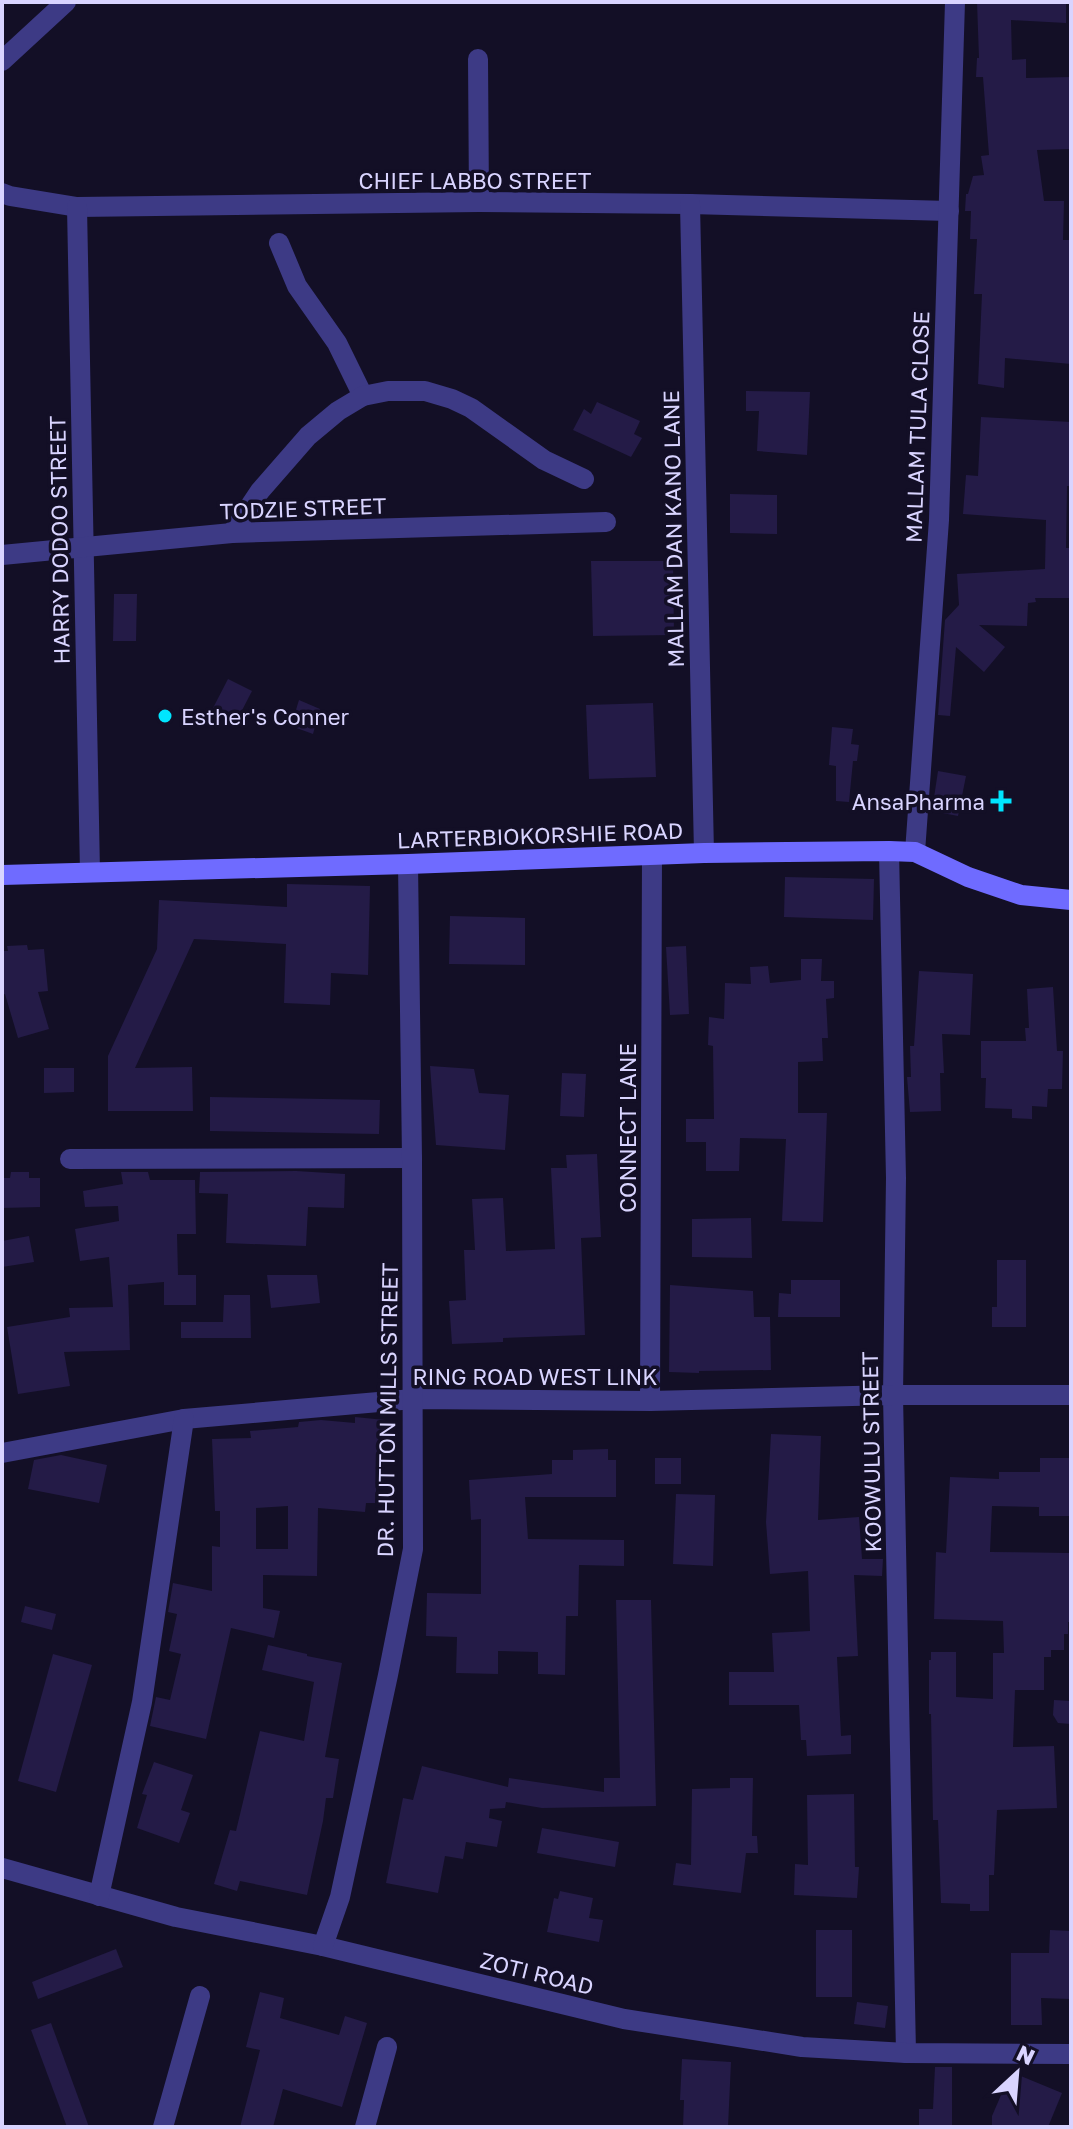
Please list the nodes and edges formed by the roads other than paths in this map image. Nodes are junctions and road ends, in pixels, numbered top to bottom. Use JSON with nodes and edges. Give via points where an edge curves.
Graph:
{"nodes":[{"id":1,"x":66,"y":2,"type":"edge"},
{"id":2,"x":955,"y":2,"type":"edge"},
{"id":3,"x":478,"y":59,"type":"dead end"},
{"id":4,"x":2,"y":61,"type":"edge"},
{"id":5,"x":2,"y":193,"type":"edge"},
{"id":6,"x":479,"y":202,"type":"junction"},
{"id":7,"x":690,"y":204,"type":"junction"},
{"id":8,"x":77,"y":207,"type":"junction"},
{"id":9,"x":949,"y":211,"type":"junction"},
{"id":10,"x":279,"y":243,"type":"dead end"},
{"id":11,"x":363,"y":396,"type":"junction"},
{"id":12,"x":584,"y":479,"type":"dead end"},
{"id":13,"x":606,"y":522,"type":"dead end"},
{"id":14,"x":232,"y":533,"type":"junction"},
{"id":15,"x":82,"y":546,"type":"junction"},
{"id":16,"x":2,"y":555,"type":"edge"},
{"id":17,"x":889,"y":851,"type":"junction"},
{"id":18,"x":915,"y":852,"type":"junction"},
{"id":19,"x":704,"y":853,"type":"junction"},
{"id":20,"x":652,"y":855,"type":"junction"},
{"id":21,"x":408,"y":864,"type":"junction"},
{"id":22,"x":90,"y":872,"type":"junction"},
{"id":23,"x":2,"y":875,"type":"edge"},
{"id":24,"x":1071,"y":900,"type":"edge"},
{"id":25,"x":412,"y":1158,"type":"junction"},
{"id":26,"x":70,"y":1159,"type":"dead end"},
{"id":27,"x":893,"y":1395,"type":"junction"},
{"id":28,"x":1071,"y":1395,"type":"edge"},
{"id":29,"x":413,"y":1399,"type":"junction"},
{"id":30,"x":650,"y":1401,"type":"junction"},
{"id":31,"x":184,"y":1419,"type":"junction"},
{"id":32,"x":2,"y":1453,"type":"edge"},
{"id":33,"x":2,"y":1868,"type":"edge"},
{"id":34,"x":99,"y":1896,"type":"junction"},
{"id":35,"x":323,"y":1946,"type":"junction"},
{"id":36,"x":200,"y":1996,"type":"dead end"},
{"id":37,"x":387,"y":2047,"type":"dead end"},
{"id":38,"x":906,"y":2053,"type":"junction"},
{"id":39,"x":1071,"y":2054,"type":"edge"},
{"id":40,"x":163,"y":2127,"type":"edge"},
{"id":41,"x":365,"y":2127,"type":"edge"}],
"edges":[{"from":1,"to":4,"type":"street"},
{"from":2,"to":9,"type":"street","name":"MALLAM TULA CLOSE"},
{"from":3,"to":6,"type":"street"},
{"from":5,"to":8,"type":"street","name":"CHIEF LABBO STREET"},
{"from":6,"to":7,"type":"street","name":"CHIEF LABBO STREET"},
{"from":6,"to":8,"type":"street","name":"CHIEF LABBO STREET"},
{"from":7,"to":9,"type":"street","name":"CHIEF LABBO STREET"},
{"from":7,"to":19,"type":"street","name":"MALLAM DAN KANO LANE"},
{"from":8,"to":15,"type":"street","name":"HARRY DODOO STREET"},
{"from":9,"to":18,"type":"street","name":"MALLAM TULA CLOSE","via":[[939,520]]},
{"from":10,"to":11,"type":"street","via":[[297,286],[337,343]]},
{"from":11,"to":12,"type":"street","via":[[425,391],[452,399],[544,460]]},
{"from":11,"to":14,"type":"street","via":[[308,436]]},
{"from":13,"to":14,"type":"street","name":"TODZIE STREET"},
{"from":14,"to":15,"type":"street","name":"TODZIE STREET"},
{"from":15,"to":16,"type":"street","name":"TODZIE STREET"},
{"from":15,"to":22,"type":"street","name":"HARRY DODOO STREET"},
{"from":17,"to":18,"type":"street","name":"LARTERBIOKORSHIE ROAD"},
{"from":17,"to":19,"type":"street","name":"LARTERBIOKORSHIE ROAD"},
{"from":17,"to":27,"type":"street","name":"KOOWULU STREET","via":[[896,1178]]},
{"from":18,"to":24,"type":"street","name":"LARTERBIOKORSHIE ROAD","via":[[1021,895]]},
{"from":19,"to":20,"type":"street","name":"LARTERBIOKORSHIE ROAD"},
{"from":20,"to":21,"type":"street","name":"LARTERBIOKORSHIE ROAD"},
{"from":20,"to":30,"type":"street","name":"CONNECT LANE"},
{"from":21,"to":22,"type":"street","name":"LARTERBIOKORSHIE ROAD"},
{"from":21,"to":25,"type":"street","name":"DR. HUTTON MILLS STREET"},
{"from":22,"to":23,"type":"street","name":"LARTERBIOKORSHIE ROAD"},
{"from":25,"to":26,"type":"street"},
{"from":25,"to":29,"type":"street","name":"DR. HUTTON MILLS STREET"},
{"from":27,"to":28,"type":"street","name":"RING ROAD WEST LINK"},
{"from":27,"to":30,"type":"street","name":"RING ROAD WEST LINK"},
{"from":27,"to":38,"type":"street","name":"KOOWULU STREET"},
{"from":29,"to":30,"type":"street","name":"RING ROAD WEST LINK"},
{"from":29,"to":31,"type":"street","name":"RING ROAD WEST LINK"},
{"from":29,"to":35,"type":"street","name":"DR. HUTTON MILLS STREET","via":[[413,1549],[340,1897]]},
{"from":31,"to":32,"type":"street","name":"RING ROAD WEST LINK"},
{"from":31,"to":34,"type":"street","via":[[142,1702]]},
{"from":33,"to":34,"type":"street","name":"ZOTI ROAD"},
{"from":34,"to":35,"type":"street","name":"ZOTI ROAD"},
{"from":35,"to":38,"type":"street","name":"ZOTI ROAD","via":[[624,2019],[802,2047]]},
{"from":36,"to":40,"type":"street"},
{"from":37,"to":41,"type":"street"},
{"from":38,"to":39,"type":"street","name":"ZOTI ROAD"}]}
